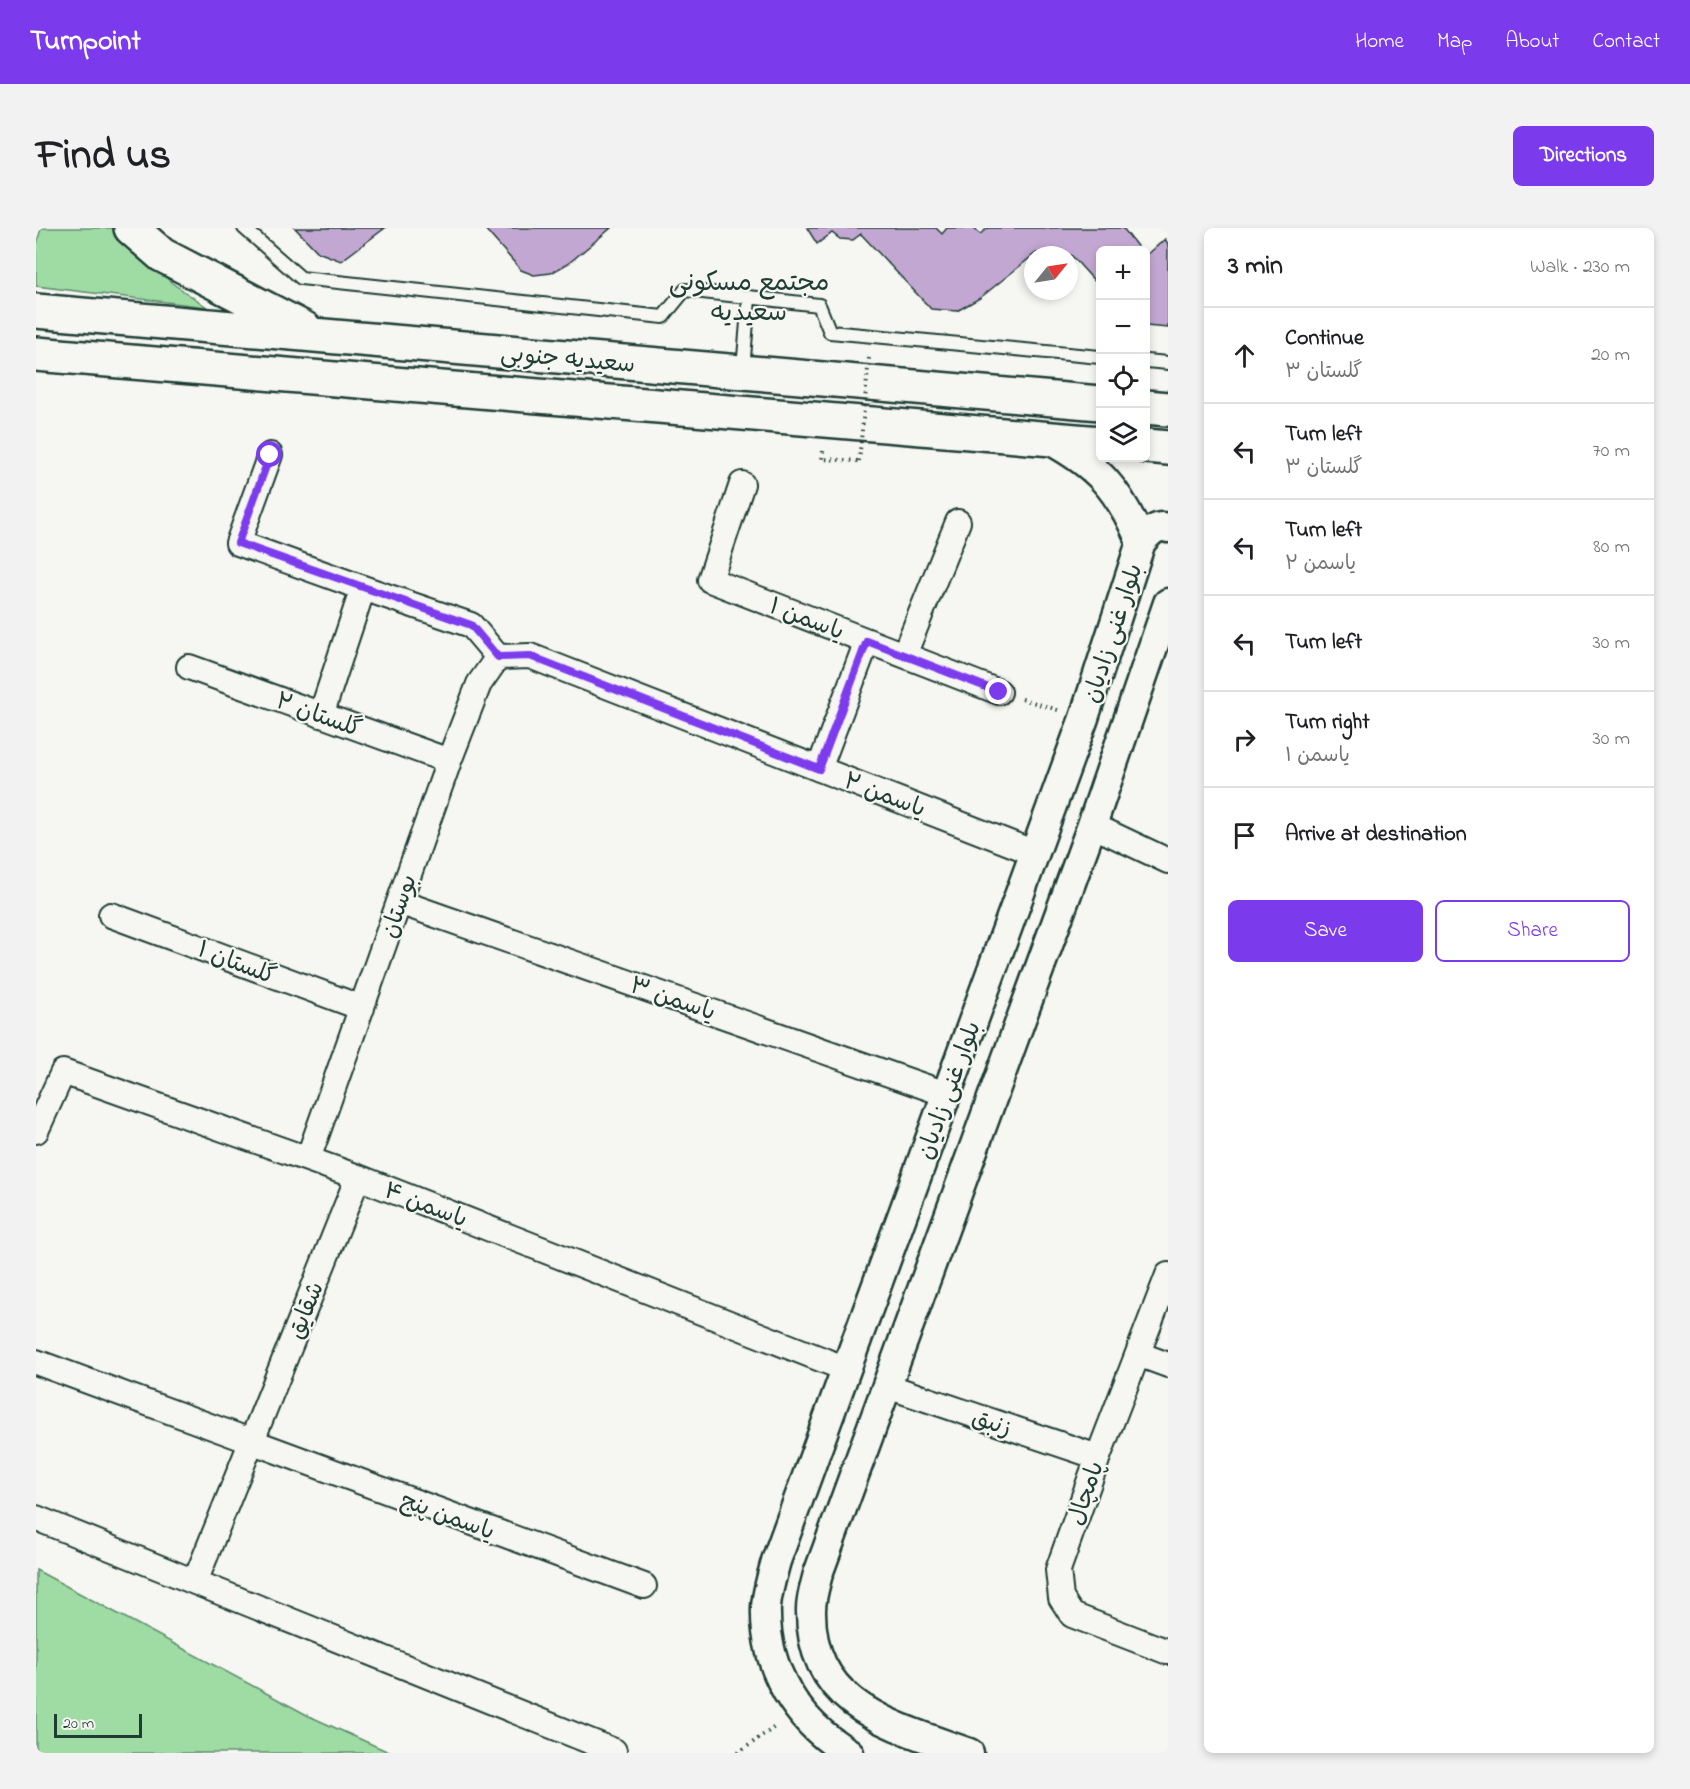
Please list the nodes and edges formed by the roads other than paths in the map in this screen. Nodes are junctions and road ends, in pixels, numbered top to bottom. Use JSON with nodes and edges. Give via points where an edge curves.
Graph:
{"nodes":[{"id":1,"x":131,"y":228,"type":"edge"},
{"id":2,"x":244,"y":228,"type":"edge"},
{"id":3,"x":749,"y":299,"type":"junction"},
{"id":4,"x":36,"y":311,"type":"edge"},
{"id":5,"x":323,"y":338,"type":"junction"},
{"id":6,"x":36,"y":354,"type":"edge"},
{"id":7,"x":1096,"y":357,"type":"edge"},
{"id":8,"x":1150,"y":361,"type":"edge"},
{"id":9,"x":1168,"y":363,"type":"edge"},
{"id":10,"x":743,"y":372,"type":"junction"},
{"id":11,"x":1096,"y":403,"type":"edge"},
{"id":12,"x":1150,"y":407,"type":"edge"},
{"id":13,"x":1168,"y":409,"type":"edge"},
{"id":14,"x":1048,"y":438,"type":"junction"},
{"id":15,"x":1096,"y":443,"type":"edge"},
{"id":16,"x":1150,"y":446,"type":"edge"},
{"id":17,"x":1168,"y":448,"type":"edge"},
{"id":18,"x":270,"y":455,"type":"dead end"},
{"id":19,"x":742,"y":484,"type":"dead end"},
{"id":20,"x":958,"y":522,"type":"dead end"},
{"id":21,"x":1168,"y":528,"type":"edge"},
{"id":22,"x":1141,"y":542,"type":"junction"},
{"id":23,"x":363,"y":588,"type":"junction"},
{"id":24,"x":1168,"y":603,"type":"edge"},
{"id":25,"x":867,"y":641,"type":"junction"},
{"id":26,"x":904,"y":655,"type":"junction"},
{"id":27,"x":498,"y":657,"type":"junction"},
{"id":28,"x":189,"y":667,"type":"dead end"},
{"id":29,"x":999,"y":692,"type":"road end"},
{"id":30,"x":321,"y":715,"type":"junction"},
{"id":31,"x":449,"y":761,"type":"junction"},
{"id":32,"x":819,"y":769,"type":"junction"},
{"id":33,"x":1092,"y":825,"type":"junction"},
{"id":34,"x":1035,"y":853,"type":"junction"},
{"id":35,"x":1168,"y":861,"type":"edge"},
{"id":36,"x":399,"y":902,"type":"junction"},
{"id":37,"x":111,"y":915,"type":"dead end"},
{"id":38,"x":362,"y":1008,"type":"junction"},
{"id":39,"x":946,"y":1094,"type":"junction"},
{"id":40,"x":36,"y":1131,"type":"edge"},
{"id":41,"x":308,"y":1160,"type":"junction"},
{"id":42,"x":358,"y":1177,"type":"junction"},
{"id":43,"x":1168,"y":1275,"type":"edge"},
{"id":44,"x":1138,"y":1354,"type":"junction"},
{"id":45,"x":36,"y":1362,"type":"edge"},
{"id":46,"x":1168,"y":1365,"type":"edge"},
{"id":47,"x":846,"y":1368,"type":"junction"},
{"id":48,"x":886,"y":1386,"type":"junction"},
{"id":49,"x":251,"y":1443,"type":"junction"},
{"id":50,"x":1098,"y":1457,"type":"junction"},
{"id":51,"x":36,"y":1518,"type":"edge"},
{"id":52,"x":195,"y":1582,"type":"junction"},
{"id":53,"x":644,"y":1586,"type":"dead end"},
{"id":54,"x":1168,"y":1652,"type":"edge"},
{"id":55,"x":614,"y":1751,"type":"dead end"},
{"id":56,"x":849,"y":1753,"type":"edge"},
{"id":57,"x":969,"y":1753,"type":"edge"}],
"edges":[{"from":1,"to":5,"type":"main road","via":[[162,255]]},
{"from":2,"to":3,"type":"lane","via":[[301,278],[663,317],[685,290]]},
{"from":3,"to":7,"type":"lane","via":[[819,305],[830,332]]},
{"from":3,"to":10,"type":"lane"},
{"from":4,"to":5,"type":"main road","name":"سعیدیه جنوبی"},
{"from":5,"to":10,"type":"main road","name":"سعیدیه جنوبی"},
{"from":6,"to":14,"type":"main road","name":"سعیدیه جنوبی"},
{"from":8,"to":9,"type":"lane"},
{"from":10,"to":11,"type":"main road","name":"سعیدیه جنوبی"},
{"from":12,"to":13,"type":"main road"},
{"from":14,"to":15,"type":"main road","name":"سعیدیه جنوبی"},
{"from":14,"to":22,"type":"street","name":"بلوار غنی زادیان","via":[[1109,482]]},
{"from":16,"to":17,"type":"main road"},
{"from":18,"to":23,"type":"street","via":[[238,543]]},
{"from":19,"to":25,"type":"street","name":"یاسمن ۱","via":[[710,580]]},
{"from":20,"to":26,"type":"street"},
{"from":21,"to":22,"type":"street","via":[[1162,526],[1151,531]]},
{"from":22,"to":34,"type":"street","name":"بلوار غنی زادیان"},
{"from":23,"to":27,"type":"street","via":[[471,625]]},
{"from":23,"to":30,"type":"street"},
{"from":24,"to":33,"type":"street","name":"بلوار غنی زادیان"},
{"from":25,"to":26,"type":"street","name":"یاسمن ۱"},
{"from":25,"to":32,"type":"street"},
{"from":26,"to":29,"type":"street","name":"یاسمن ۱"},
{"from":27,"to":31,"type":"street","name":"بوستان","via":[[479,684]]},
{"from":27,"to":32,"type":"street","name":"یاسمن ۲","via":[[530,656]]},
{"from":28,"to":30,"type":"street","name":"گلستان ۲"},
{"from":30,"to":31,"type":"street","name":"گلستان ۲"},
{"from":31,"to":36,"type":"street","name":"بوستان"},
{"from":32,"to":34,"type":"street","name":"یاسمن ۲"},
{"from":33,"to":35,"type":"street"},
{"from":33,"to":48,"type":"street","name":"بلوار غنی زادیان"},
{"from":34,"to":39,"type":"street","name":"بلوار غنی زادیان"},
{"from":36,"to":38,"type":"street","name":"بوستان"},
{"from":36,"to":39,"type":"street","name":"یاسمن ۳"},
{"from":37,"to":38,"type":"street","name":"گلستان ۱"},
{"from":38,"to":41,"type":"street","name":"بوستان"},
{"from":39,"to":47,"type":"street","name":"بلوار غنی زادیان"},
{"from":40,"to":41,"type":"street","name":"یاسمن ۴","via":[[63,1072]]},
{"from":41,"to":42,"type":"street","name":"یاسمن ۴"},
{"from":42,"to":47,"type":"street","name":"یاسمن ۴"},
{"from":42,"to":49,"type":"street","name":"شقایق"},
{"from":43,"to":44,"type":"street","name":"پامچال"},
{"from":44,"to":46,"type":"street"},
{"from":44,"to":50,"type":"street","name":"پامچال"},
{"from":45,"to":49,"type":"street"},
{"from":47,"to":48,"type":"street"},
{"from":47,"to":56,"type":"street","name":"بلوار غنی زادیان","via":[[776,1561],[766,1606],[771,1656],[791,1702],[825,1739]]},
{"from":48,"to":50,"type":"street","name":"زنبق"},
{"from":48,"to":57,"type":"street","name":"بلوار غنی زادیان","via":[[818,1574],[810,1609],[814,1644],[829,1677],[853,1704],[884,1722]]},
{"from":49,"to":52,"type":"street","name":"شقایق"},
{"from":49,"to":53,"type":"street","name":"یاسمن پنج"},
{"from":50,"to":54,"type":"street","name":"پامچال","via":[[1058,1570],[1061,1598],[1072,1615]]},
{"from":51,"to":52,"type":"street"},
{"from":52,"to":55,"type":"street"}]}
